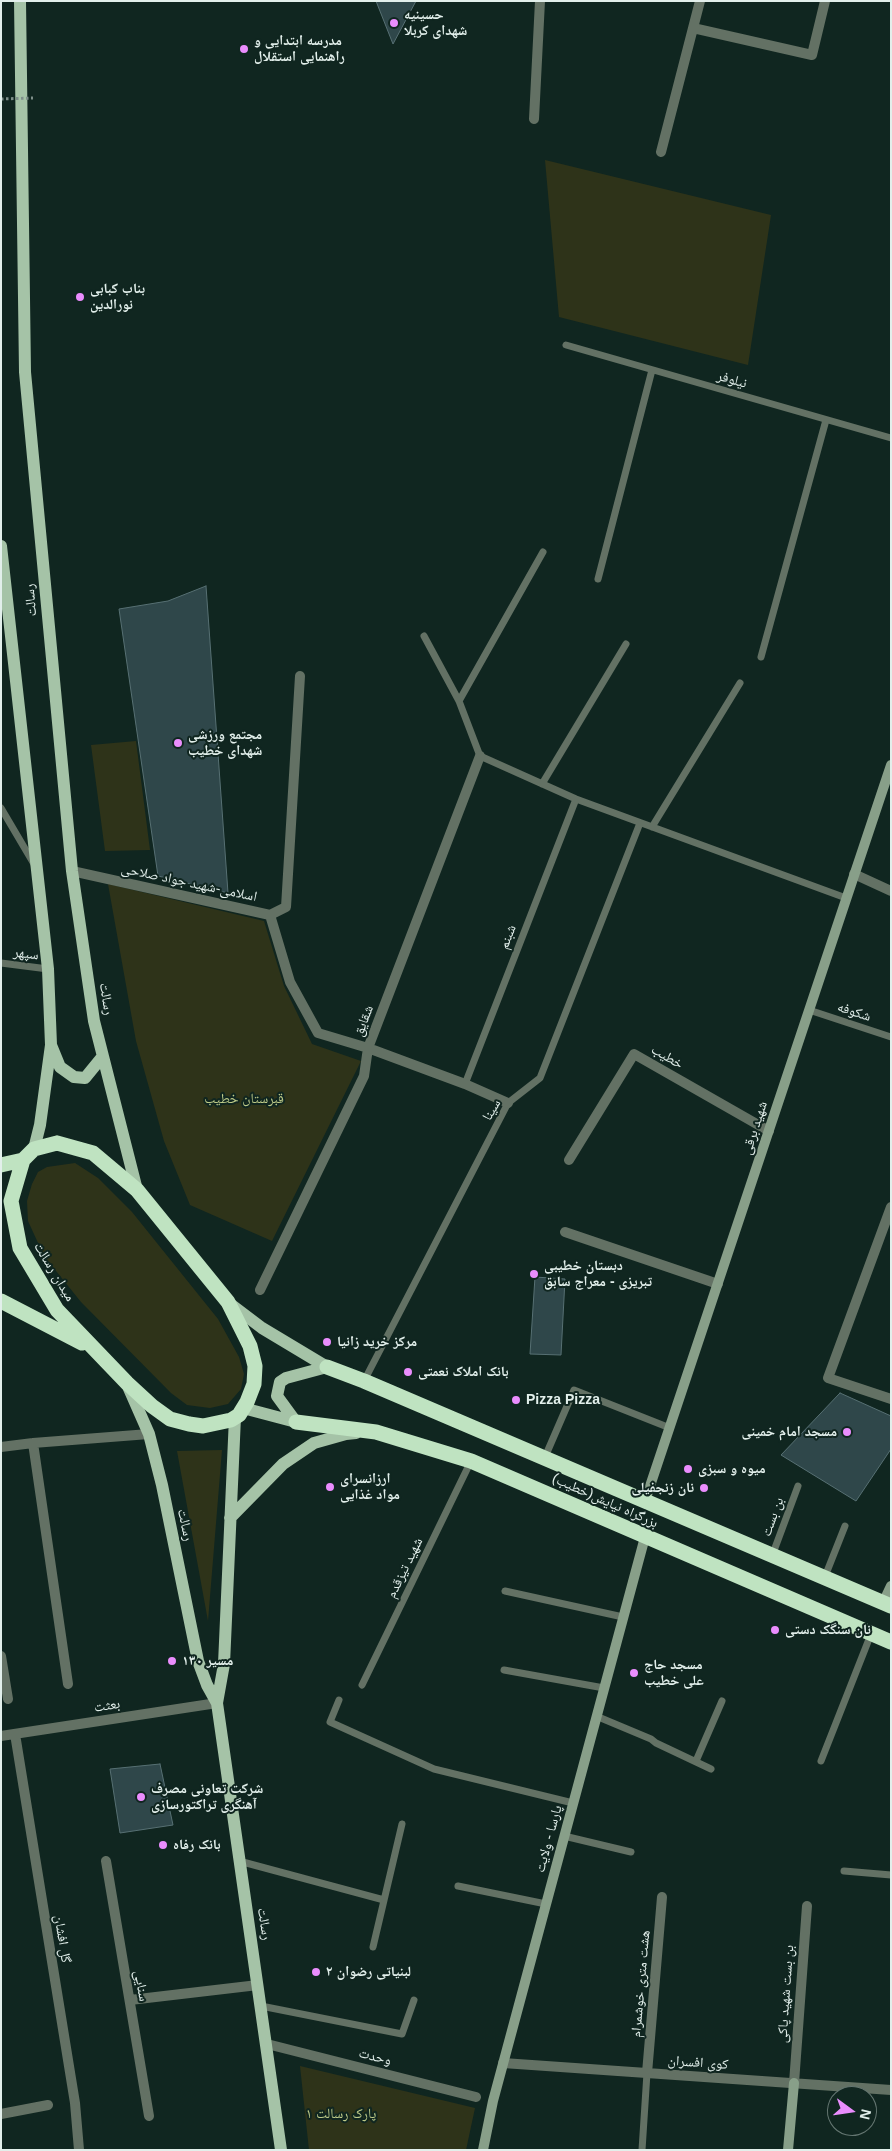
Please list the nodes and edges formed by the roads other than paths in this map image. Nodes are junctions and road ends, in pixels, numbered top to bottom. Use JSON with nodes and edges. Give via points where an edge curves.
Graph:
{"nodes":[{"id":1,"x":20,"y":1,"type":"edge"},
{"id":2,"x":540,"y":1,"type":"edge"},
{"id":3,"x":700,"y":1,"type":"edge"},
{"id":4,"x":825,"y":1,"type":"edge"},
{"id":5,"x":693,"y":28,"type":"junction"},
{"id":6,"x":534,"y":120,"type":"dead end"},
{"id":7,"x":660,"y":152,"type":"dead end"},
{"id":8,"x":566,"y":345,"type":"dead end"},
{"id":9,"x":652,"y":370,"type":"junction"},
{"id":10,"x":826,"y":420,"type":"junction"},
{"id":11,"x":891,"y":438,"type":"edge"},
{"id":12,"x":1,"y":546,"type":"edge"},
{"id":13,"x":543,"y":552,"type":"dead end"},
{"id":14,"x":598,"y":579,"type":"dead end"},
{"id":15,"x":424,"y":636,"type":"dead end"},
{"id":16,"x":626,"y":644,"type":"dead end"},
{"id":17,"x":761,"y":658,"type":"dead end"},
{"id":18,"x":300,"y":676,"type":"dead end"},
{"id":19,"x":740,"y":683,"type":"dead end"},
{"id":20,"x":460,"y":701,"type":"junction"},
{"id":21,"x":480,"y":756,"type":"junction"},
{"id":22,"x":891,"y":765,"type":"edge"},
{"id":23,"x":542,"y":784,"type":"junction"},
{"id":24,"x":576,"y":799,"type":"junction"},
{"id":25,"x":1,"y":808,"type":"edge"},
{"id":26,"x":640,"y":823,"type":"junction"},
{"id":27,"x":652,"y":827,"type":"junction"},
{"id":28,"x":38,"y":870,"type":"junction"},
{"id":29,"x":72,"y":872,"type":"junction"},
{"id":30,"x":854,"y":874,"type":"junction"},
{"id":31,"x":891,"y":891,"type":"edge"},
{"id":32,"x":846,"y":898,"type":"junction"},
{"id":33,"x":270,"y":915,"type":"junction"},
{"id":34,"x":1,"y":963,"type":"edge"},
{"id":35,"x":48,"y":969,"type":"junction"},
{"id":36,"x":809,"y":1010,"type":"junction"},
{"id":37,"x":891,"y":1038,"type":"edge"},
{"id":38,"x":51,"y":1046,"type":"junction"},
{"id":39,"x":368,"y":1048,"type":"junction"},
{"id":40,"x":103,"y":1056,"type":"junction"},
{"id":41,"x":465,"y":1084,"type":"junction"},
{"id":42,"x":508,"y":1103,"type":"junction"},
{"id":43,"x":769,"y":1131,"type":"junction"},
{"id":44,"x":34,"y":1149,"type":"junction"},
{"id":45,"x":22,"y":1160,"type":"junction"},
{"id":46,"x":569,"y":1160,"type":"dead end"},
{"id":47,"x":1,"y":1164,"type":"edge"},
{"id":48,"x":137,"y":1190,"type":"junction"},
{"id":49,"x":891,"y":1207,"type":"edge"},
{"id":50,"x":565,"y":1232,"type":"dead end"},
{"id":51,"x":718,"y":1284,"type":"junction"},
{"id":52,"x":260,"y":1290,"type":"dead end"},
{"id":53,"x":1,"y":1301,"type":"edge"},
{"id":54,"x":228,"y":1302,"type":"junction"},
{"id":55,"x":98,"y":1353,"type":"junction"},
{"id":56,"x":327,"y":1368,"type":"junction"},
{"id":57,"x":364,"y":1381,"type":"junction"},
{"id":58,"x":126,"y":1383,"type":"junction"},
{"id":59,"x":891,"y":1399,"type":"edge"},
{"id":60,"x":239,"y":1412,"type":"junction"},
{"id":61,"x":296,"y":1422,"type":"junction"},
{"id":62,"x":670,"y":1428,"type":"junction"},
{"id":63,"x":376,"y":1432,"type":"junction"},
{"id":64,"x":149,"y":1434,"type":"junction"},
{"id":65,"x":33,"y":1443,"type":"junction"},
{"id":66,"x":1,"y":1447,"type":"edge"},
{"id":67,"x":545,"y":1457,"type":"junction"},
{"id":68,"x":471,"y":1461,"type":"junction"},
{"id":69,"x":798,"y":1486,"type":"dead end"},
{"id":70,"x":645,"y":1501,"type":"junction"},
{"id":71,"x":230,"y":1518,"type":"junction"},
{"id":72,"x":845,"y":1526,"type":"dead end"},
{"id":73,"x":645,"y":1536,"type":"junction"},
{"id":74,"x":772,"y":1556,"type":"junction"},
{"id":75,"x":824,"y":1579,"type":"junction"},
{"id":76,"x":891,"y":1586,"type":"edge"},
{"id":77,"x":505,"y":1591,"type":"dead end"},
{"id":78,"x":887,"y":1605,"type":"edge"},
{"id":79,"x":623,"y":1617,"type":"junction"},
{"id":80,"x":871,"y":1633,"type":"junction"},
{"id":81,"x":891,"y":1642,"type":"edge"},
{"id":82,"x":1,"y":1656,"type":"edge"},
{"id":83,"x":504,"y":1670,"type":"dead end"},
{"id":84,"x":68,"y":1684,"type":"dead end"},
{"id":85,"x":362,"y":1685,"type":"dead end"},
{"id":86,"x":604,"y":1688,"type":"junction"},
{"id":87,"x":8,"y":1699,"type":"dead end"},
{"id":88,"x":339,"y":1700,"type":"dead end"},
{"id":89,"x":722,"y":1701,"type":"dead end"},
{"id":90,"x":217,"y":1702,"type":"junction"},
{"id":91,"x":596,"y":1716,"type":"junction"},
{"id":92,"x":14,"y":1734,"type":"junction"},
{"id":93,"x":1,"y":1736,"type":"edge"},
{"id":94,"x":696,"y":1761,"type":"junction"},
{"id":95,"x":821,"y":1762,"type":"dead end"},
{"id":96,"x":711,"y":1768,"type":"dead end"},
{"id":97,"x":573,"y":1803,"type":"junction"},
{"id":98,"x":402,"y":1824,"type":"dead end"},
{"id":99,"x":564,"y":1836,"type":"junction"},
{"id":100,"x":631,"y":1852,"type":"dead end"},
{"id":101,"x":106,"y":1861,"type":"dead end"},
{"id":102,"x":239,"y":1861,"type":"junction"},
{"id":103,"x":844,"y":1871,"type":"dead end"},
{"id":104,"x":891,"y":1875,"type":"edge"},
{"id":105,"x":458,"y":1886,"type":"dead end"},
{"id":106,"x":662,"y":1897,"type":"dead end"},
{"id":107,"x":384,"y":1900,"type":"junction"},
{"id":108,"x":546,"y":1904,"type":"junction"},
{"id":109,"x":807,"y":1906,"type":"dead end"},
{"id":110,"x":373,"y":1947,"type":"dead end"},
{"id":111,"x":258,"y":1985,"type":"junction"},
{"id":112,"x":130,"y":2000,"type":"junction"},
{"id":113,"x":414,"y":2000,"type":"dead end"},
{"id":114,"x":261,"y":2006,"type":"junction"},
{"id":115,"x":267,"y":2044,"type":"junction"},
{"id":116,"x":503,"y":2063,"type":"junction"},
{"id":117,"x":647,"y":2073,"type":"junction"},
{"id":118,"x":794,"y":2083,"type":"junction"},
{"id":119,"x":891,"y":2090,"type":"edge"},
{"id":120,"x":476,"y":2097,"type":"dead end"},
{"id":121,"x":48,"y":2105,"type":"dead end"},
{"id":122,"x":1,"y":2114,"type":"edge"},
{"id":123,"x":149,"y":2116,"type":"dead end"},
{"id":124,"x":79,"y":2150,"type":"edge"},
{"id":125,"x":281,"y":2150,"type":"edge"},
{"id":126,"x":483,"y":2150,"type":"edge"},
{"id":127,"x":642,"y":2150,"type":"edge"},
{"id":128,"x":788,"y":2150,"type":"edge"}],
"edges":[{"from":1,"to":29,"type":"main road","name":"رسالت","via":[[25,372]]},
{"from":2,"to":6,"type":"street"},
{"from":3,"to":5,"type":"street"},
{"from":4,"to":5,"type":"street","via":[[812,55]]},
{"from":5,"to":7,"type":"street"},
{"from":8,"to":9,"type":"lane","name":"نیلوفر"},
{"from":9,"to":10,"type":"lane","name":"نیلوفر"},
{"from":9,"to":14,"type":"lane"},
{"from":10,"to":11,"type":"lane","name":"نیلوفر"},
{"from":10,"to":17,"type":"lane"},
{"from":12,"to":28,"type":"main road","name":"رسالت"},
{"from":13,"to":20,"type":"lane"},
{"from":15,"to":20,"type":"lane"},
{"from":16,"to":23,"type":"lane"},
{"from":18,"to":33,"type":"street","via":[[286,907]]},
{"from":19,"to":27,"type":"lane"},
{"from":20,"to":21,"type":"lane"},
{"from":21,"to":23,"type":"lane"},
{"from":21,"to":39,"type":"street","name":"شقایق"},
{"from":22,"to":30,"type":"main road","name":"شهید برقی"},
{"from":23,"to":24,"type":"lane"},
{"from":24,"to":26,"type":"lane"},
{"from":24,"to":41,"type":"lane","name":"شبنم"},
{"from":25,"to":28,"type":"lane"},
{"from":26,"to":27,"type":"lane"},
{"from":26,"to":42,"type":"lane","name":"سینا","via":[[540,1078]]},
{"from":27,"to":32,"type":"lane"},
{"from":28,"to":35,"type":"main road","name":"رسالت"},
{"from":29,"to":33,"type":"street","name":"اسلامی-شهید جواد صلاحی"},
{"from":29,"to":40,"type":"main road","name":"رسالت","via":[[94,1021]]},
{"from":30,"to":31,"type":"street"},
{"from":30,"to":32,"type":"main road","name":"شهید برقی"},
{"from":32,"to":36,"type":"main road","name":"شهید برقی"},
{"from":33,"to":39,"type":"street","name":"اسلامی-شهید جواد صلاحی","via":[[290,982],[318,1033]]},
{"from":34,"to":35,"type":"lane","name":"سپهر"},
{"from":35,"to":38,"type":"main road","name":"رسالت"},
{"from":36,"to":37,"type":"lane","name":"شکوفه"},
{"from":36,"to":43,"type":"main road","name":"شهید برقی"},
{"from":38,"to":40,"type":"main road","via":[[60,1067],[74,1077],[85,1078]]},
{"from":38,"to":44,"type":"main road","name":"رسالت"},
{"from":39,"to":41,"type":"street","name":"اسلامی-شهید جواد صلاحی"},
{"from":39,"to":52,"type":"street","name":"شقایق","via":[[364,1076]]},
{"from":40,"to":48,"type":"main road","name":"رسالت"},
{"from":41,"to":42,"type":"street","name":"اسلامی-شهید جواد صلاحی"},
{"from":42,"to":57,"type":"lane","name":"سینا"},
{"from":43,"to":46,"type":"street","name":"خطیب","via":[[634,1054]]},
{"from":43,"to":51,"type":"main road","name":"شهید برقی"},
{"from":44,"to":45,"type":"highway"},
{"from":44,"to":48,"type":"highway","via":[[57,1143],[93,1153]]},
{"from":45,"to":47,"type":"highway"},
{"from":45,"to":55,"type":"highway","name":"میدان رسالت","via":[[11,1201],[20,1248],[57,1310]]},
{"from":48,"to":54,"type":"highway"},
{"from":49,"to":59,"type":"street","via":[[828,1378]]},
{"from":50,"to":51,"type":"street"},
{"from":51,"to":62,"type":"main road","name":"شهید برقی"},
{"from":53,"to":55,"type":"highway"},
{"from":54,"to":56,"type":"main road","via":[[262,1328]]},
{"from":54,"to":60,"type":"highway","via":[[250,1346],[255,1366],[254,1384]]},
{"from":55,"to":58,"type":"highway","name":"میدان رسالت"},
{"from":56,"to":57,"type":"highway","name":"بزرگراه نیایش(خطیب)"},
{"from":56,"to":61,"type":"main road","via":[[280,1382],[277,1396]]},
{"from":57,"to":67,"type":"highway","name":"بزرگراه نیایش(خطیب)"},
{"from":58,"to":60,"type":"highway","name":"میدان رسالت","via":[[170,1419],[188,1424],[218,1423]]},
{"from":58,"to":64,"type":"main road","name":"رسالت"},
{"from":60,"to":61,"type":"main road"},
{"from":60,"to":71,"type":"main road","name":"رسالت"},
{"from":61,"to":63,"type":"highway","name":"بزرگراه نیایش(خطیب)"},
{"from":62,"to":67,"type":"lane","via":[[574,1390]]},
{"from":62,"to":70,"type":"main road","name":"شهید برقی"},
{"from":63,"to":68,"type":"highway","name":"بزرگراه نیایش(خطیب)"},
{"from":63,"to":71,"type":"main road","via":[[346,1434],[314,1443],[283,1464]]},
{"from":64,"to":65,"type":"street"},
{"from":64,"to":90,"type":"main road","name":"رسالت","via":[[198,1661]]},
{"from":65,"to":66,"type":"street"},
{"from":65,"to":84,"type":"street"},
{"from":67,"to":70,"type":"highway","name":"بزرگراه نیایش(خطیب)"},
{"from":68,"to":73,"type":"highway","name":"بزرگراه نیایش(خطیب)"},
{"from":68,"to":85,"type":"lane","name":"شهید تیزقدم"},
{"from":69,"to":74,"type":"lane","name":"بن بست"},
{"from":70,"to":74,"type":"highway","name":"بزرگراه نیایش(خطیب)"},
{"from":71,"to":90,"type":"main road","name":"رسالت","via":[[224,1664]]},
{"from":72,"to":75,"type":"lane"},
{"from":73,"to":79,"type":"main road","name":"پارسا - ولایت"},
{"from":73,"to":80,"type":"highway","name":"بزرگراه نیایش(خطیب)"},
{"from":74,"to":75,"type":"highway","name":"بزرگراه نیایش(خطیب)"},
{"from":75,"to":78,"type":"highway","name":"بزرگراه نیایش(خطیب)"},
{"from":76,"to":78,"type":"main road"},
{"from":77,"to":79,"type":"lane"},
{"from":79,"to":86,"type":"main road","name":"پارسا - ولایت"},
{"from":80,"to":81,"type":"highway","name":"بزرگراه نیایش(خطیب)"},
{"from":80,"to":95,"type":"lane"},
{"from":82,"to":87,"type":"street"},
{"from":83,"to":86,"type":"lane"},
{"from":86,"to":91,"type":"main road","name":"پارسا - ولایت"},
{"from":88,"to":97,"type":"lane","via":[[330,1722],[434,1769]]},
{"from":89,"to":94,"type":"lane"},
{"from":90,"to":92,"type":"street","name":"بعثت"},
{"from":90,"to":102,"type":"main road","name":"رسالت"},
{"from":91,"to":94,"type":"lane","via":[[651,1738]]},
{"from":91,"to":97,"type":"main road","name":"پارسا - ولایت"},
{"from":92,"to":93,"type":"street","name":"بعثت"},
{"from":92,"to":124,"type":"street","name":"گل افشان"},
{"from":94,"to":96,"type":"lane"},
{"from":97,"to":99,"type":"main road","name":"پارسا - ولایت"},
{"from":98,"to":107,"type":"lane"},
{"from":99,"to":100,"type":"lane"},
{"from":99,"to":108,"type":"main road","name":"پارسا - ولایت"},
{"from":101,"to":112,"type":"street","name":"سنایی"},
{"from":102,"to":107,"type":"lane"},
{"from":102,"to":111,"type":"main road","name":"رسالت"},
{"from":103,"to":104,"type":"lane"},
{"from":105,"to":108,"type":"lane"},
{"from":106,"to":117,"type":"street","name":"هشت متری خوشمرام"},
{"from":107,"to":110,"type":"lane"},
{"from":108,"to":116,"type":"main road","name":"پارسا - ولایت"},
{"from":109,"to":118,"type":"street","name":"بن بست شهید پاکى"},
{"from":111,"to":112,"type":"street"},
{"from":111,"to":114,"type":"main road","name":"رسالت"},
{"from":112,"to":123,"type":"street","name":"سنایی"},
{"from":113,"to":114,"type":"lane","via":[[402,2034]]},
{"from":114,"to":115,"type":"main road","name":"رسالت"},
{"from":115,"to":120,"type":"street","name":"وحدت"},
{"from":115,"to":125,"type":"main road","name":"رسالت"},
{"from":116,"to":117,"type":"street","name":"کوی افسران"},
{"from":116,"to":126,"type":"main road","name":"پارسا - ولایت"},
{"from":117,"to":118,"type":"street","name":"کوی افسران"},
{"from":117,"to":127,"type":"lane"},
{"from":118,"to":119,"type":"street","name":"کوی افسران"},
{"from":118,"to":128,"type":"main road"},
{"from":121,"to":122,"type":"street"}]}
